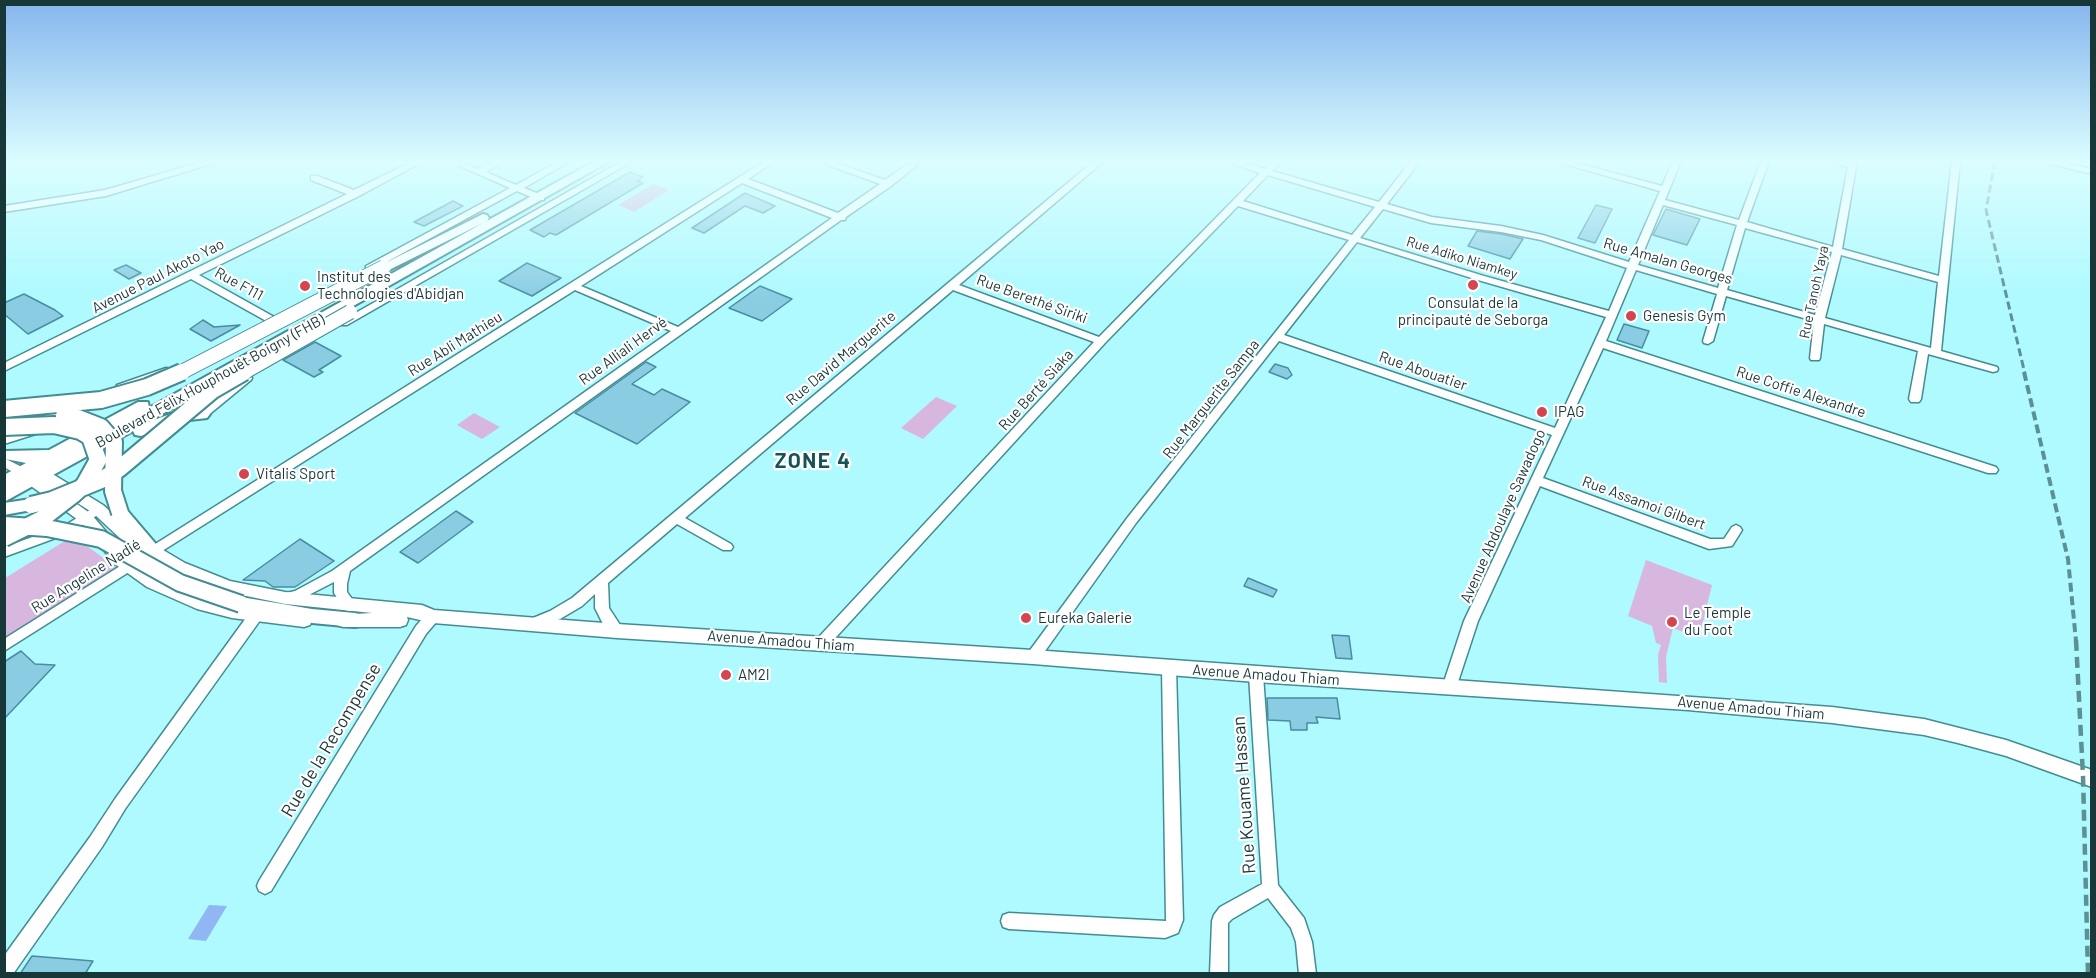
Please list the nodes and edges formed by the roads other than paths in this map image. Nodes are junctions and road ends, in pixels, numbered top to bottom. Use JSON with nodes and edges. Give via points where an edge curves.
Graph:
{"nodes":[{"id":1,"x":19,"y":207,"type":"edge"},
{"id":2,"x":330,"y":207,"type":"edge"},
{"id":3,"x":502,"y":207,"type":"edge"},
{"id":4,"x":506,"y":207,"type":"edge"},
{"id":5,"x":510,"y":207,"type":"edge"},
{"id":6,"x":548,"y":207,"type":"edge"},
{"id":7,"x":700,"y":207,"type":"edge"},
{"id":8,"x":812,"y":207,"type":"edge"},
{"id":9,"x":857,"y":207,"type":"edge"},
{"id":10,"x":1046,"y":207,"type":"edge"},
{"id":11,"x":1231,"y":207,"type":"edge"},
{"id":12,"x":1250,"y":207,"type":"edge"},
{"id":13,"x":1381,"y":207,"type":"joint"},
{"id":14,"x":1658,"y":207,"type":"edge"},
{"id":15,"x":1678,"y":207,"type":"edge"},
{"id":16,"x":1748,"y":207,"type":"edge"},
{"id":17,"x":1845,"y":207,"type":"edge"},
{"id":18,"x":1951,"y":207,"type":"edge"},
{"id":19,"x":4,"y":209,"type":"edge"},
{"id":20,"x":498,"y":211,"type":"junction"},
{"id":21,"x":842,"y":218,"type":"junction"},
{"id":22,"x":1741,"y":226,"type":"junction"},
{"id":23,"x":1354,"y":240,"type":"junction"},
{"id":24,"x":462,"y":242,"type":"junction"},
{"id":25,"x":1837,"y":252,"type":"junction"},
{"id":26,"x":1634,"y":267,"type":"junction"},
{"id":27,"x":192,"y":275,"type":"junction"},
{"id":28,"x":1942,"y":280,"type":"junction"},
{"id":29,"x":574,"y":286,"type":"junction"},
{"id":30,"x":952,"y":286,"type":"junction"},
{"id":31,"x":1722,"y":292,"type":"junction"},
{"id":32,"x":1612,"y":315,"type":"junction"},
{"id":33,"x":273,"y":320,"type":"junction"},
{"id":34,"x":1820,"y":320,"type":"junction"},
{"id":35,"x":679,"y":331,"type":"junction"},
{"id":36,"x":1279,"y":337,"type":"junction"},
{"id":37,"x":1101,"y":341,"type":"junction"},
{"id":38,"x":1708,"y":341,"type":"dead end"},
{"id":39,"x":1600,"y":343,"type":"junction"},
{"id":40,"x":1924,"y":349,"type":"junction"},
{"id":41,"x":1936,"y":353,"type":"junction"},
{"id":42,"x":1815,"y":358,"type":"dead end"},
{"id":43,"x":4,"y":368,"type":"edge"},
{"id":44,"x":1993,"y":369,"type":"dead end"},
{"id":45,"x":1915,"y":399,"type":"dead end"},
{"id":46,"x":4,"y":409,"type":"edge"},
{"id":47,"x":202,"y":414,"type":"joint"},
{"id":48,"x":4,"y":418,"type":"edge"},
{"id":49,"x":4,"y":427,"type":"edge"},
{"id":50,"x":1557,"y":433,"type":"junction"},
{"id":51,"x":64,"y":449,"type":"junction"},
{"id":52,"x":6,"y":452,"type":"edge"},
{"id":53,"x":1992,"y":470,"type":"dead end"},
{"id":54,"x":33,"y":473,"type":"junction"},
{"id":55,"x":4,"y":477,"type":"edge"},
{"id":56,"x":1536,"y":480,"type":"junction"},
{"id":57,"x":4,"y":482,"type":"edge"},
{"id":58,"x":4,"y":496,"type":"edge"},
{"id":59,"x":4,"y":509,"type":"edge"},
{"id":60,"x":92,"y":513,"type":"junction"},
{"id":61,"x":676,"y":518,"type":"junction"},
{"id":62,"x":4,"y":525,"type":"edge"},
{"id":63,"x":1736,"y":530,"type":"dead end"},
{"id":64,"x":4,"y":538,"type":"edge"},
{"id":65,"x":727,"y":547,"type":"dead end"},
{"id":66,"x":151,"y":550,"type":"junction"},
{"id":67,"x":4,"y":552,"type":"edge"},
{"id":68,"x":130,"y":567,"type":"junction"},
{"id":69,"x":346,"y":567,"type":"junction"},
{"id":70,"x":602,"y":579,"type":"junction"},
{"id":71,"x":285,"y":598,"type":"junction"},
{"id":72,"x":353,"y":613,"type":"junction"},
{"id":73,"x":256,"y":615,"type":"junction"},
{"id":74,"x":433,"y":616,"type":"junction"},
{"id":75,"x":533,"y":624,"type":"junction"},
{"id":76,"x":617,"y":631,"type":"junction"},
{"id":77,"x":822,"y":643,"type":"junction"},
{"id":78,"x":4,"y":646,"type":"edge"},
{"id":79,"x":1033,"y":657,"type":"junction"},
{"id":80,"x":1168,"y":668,"type":"junction"},
{"id":81,"x":1256,"y":675,"type":"junction"},
{"id":82,"x":1449,"y":688,"type":"junction"},
{"id":83,"x":2091,"y":779,"type":"edge"},
{"id":84,"x":265,"y":886,"type":"dead end"},
{"id":85,"x":1270,"y":888,"type":"junction"},
{"id":86,"x":1009,"y":921,"type":"dead end"},
{"id":87,"x":4,"y":971,"type":"edge"},
{"id":88,"x":1219,"y":974,"type":"edge"},
{"id":89,"x":1308,"y":974,"type":"edge"}],
"edges":[{"from":1,"to":19,"type":"street"},
{"from":2,"to":27,"type":"street","name":"Avenue Paul Akoto Yao"},
{"from":3,"to":33,"type":"street"},
{"from":4,"to":20,"type":"highway","name":"Boulevard Félix Houphouët Boigny (FHB)"},
{"from":5,"to":24,"type":"highway","name":"Boulevard Félix Houphouët Boigny (FHB)"},
{"from":6,"to":47,"type":"street","via":[[258,371]]},
{"from":7,"to":29,"type":"street","name":"Rue Abli Mathieu"},
{"from":8,"to":21,"type":"street"},
{"from":9,"to":21,"type":"street","name":"Rue Alliali Hervé"},
{"from":10,"to":30,"type":"street","name":"Rue David Marguerite"},
{"from":11,"to":37,"type":"street","name":"Rue Berté Siaka"},
{"from":12,"to":23,"type":"street","name":"Rue Adiko Niamkey"},
{"from":13,"to":23,"type":"street","name":"Rue Marguerite Sampa"},
{"from":13,"to":26,"type":"street","name":"Rue Amalan Georges","via":[[1446,223],[1543,238]]},
{"from":14,"to":26,"type":"street","name":"Avenue Abdoulaye Sawadogo"},
{"from":15,"to":22,"type":"street"},
{"from":16,"to":22,"type":"street"},
{"from":17,"to":25,"type":"street","name":"Rue Tanoh Yaya"},
{"from":18,"to":28,"type":"street"},
{"from":20,"to":46,"type":"highway","bridge":true,"via":[[197,366],[147,387],[101,400]]},
{"from":20,"to":51,"type":"highway","name":"Boulevard Félix Houphouët Boigny (FHB)"},
{"from":21,"to":35,"type":"street","name":"Rue Alliali Hervé"},
{"from":22,"to":25,"type":"street"},
{"from":22,"to":31,"type":"street"},
{"from":23,"to":32,"type":"street","name":"Rue Adiko Niamkey"},
{"from":23,"to":36,"type":"street","name":"Rue Marguerite Sampa"},
{"from":24,"to":54,"type":"highway","name":"Boulevard Félix Houphouët Boigny (FHB)"},
{"from":24,"to":59,"type":"highway","bridge":true,"via":[[397,285],[213,390],[101,480],[51,500]]},
{"from":25,"to":28,"type":"street"},
{"from":25,"to":34,"type":"street","name":"Rue Tanoh Yaya"},
{"from":26,"to":31,"type":"street","name":"Rue Amalan Georges"},
{"from":26,"to":32,"type":"street","name":"Avenue Abdoulaye Sawadogo"},
{"from":27,"to":33,"type":"street","name":"Rue F111"},
{"from":27,"to":43,"type":"street","name":"Avenue Paul Akoto Yao"},
{"from":28,"to":41,"type":"street"},
{"from":29,"to":35,"type":"street"},
{"from":29,"to":66,"type":"street","name":"Rue Abli Mathieu"},
{"from":30,"to":37,"type":"street","name":"Rue Berethé Siriki"},
{"from":30,"to":61,"type":"street","name":"Rue David Marguerite"},
{"from":31,"to":34,"type":"street","name":"Rue Amalan Georges"},
{"from":31,"to":38,"type":"street"},
{"from":32,"to":39,"type":"street","name":"Avenue Abdoulaye Sawadogo"},
{"from":33,"to":52,"type":"street","via":[[198,358],[123,386]]},
{"from":34,"to":40,"type":"street","name":"Rue Amalan Georges"},
{"from":34,"to":42,"type":"street","name":"Rue Tanoh Yaya"},
{"from":35,"to":69,"type":"street","name":"Rue Alliali Hervé"},
{"from":36,"to":50,"type":"street","name":"Rue Abouatier"},
{"from":36,"to":79,"type":"street","name":"Rue Marguerite Sampa","via":[[1132,520]]},
{"from":37,"to":77,"type":"street","name":"Rue Berté Siaka"},
{"from":39,"to":50,"type":"street","name":"Avenue Abdoulaye Sawadogo"},
{"from":39,"to":53,"type":"street","name":"Rue Coffie Alexandre"},
{"from":40,"to":41,"type":"street","name":"Rue Amalan Georges"},
{"from":40,"to":45,"type":"street"},
{"from":41,"to":44,"type":"street","name":"Rue Amalan Georges"},
{"from":47,"to":54,"type":"highway","via":[[164,421],[94,458]]},
{"from":48,"to":66,"type":"highway","bridge":true,"via":[[60,415],[91,422],[108,432],[114,442],[113,491],[120,513]]},
{"from":49,"to":64,"type":"highway","bridge":true,"via":[[54,425],[74,429],[90,437],[98,460],[94,471],[73,495],[42,519]]},
{"from":50,"to":56,"type":"street","name":"Avenue Abdoulaye Sawadogo"},
{"from":51,"to":52,"type":"highway","via":[[29,458]]},
{"from":51,"to":54,"type":"highway","name":"Boulevard Félix Houphouët Boigny (FHB)"},
{"from":52,"to":54,"type":"street"},
{"from":54,"to":55,"type":"street"},
{"from":54,"to":57,"type":"highway","name":"Boulevard Félix Houphouët Boigny (FHB)"},
{"from":54,"to":58,"type":"highway","name":"Boulevard Félix Houphouët Boigny (FHB)"},
{"from":54,"to":60,"type":"main road","name":"Avenue Amadou Thiam"},
{"from":56,"to":63,"type":"street","name":"Rue Assamoi Gilbert","via":[[1709,544],[1728,543]]},
{"from":56,"to":82,"type":"street","name":"Avenue Abdoulaye Sawadogo","via":[[1471,621]]},
{"from":60,"to":66,"type":"main road","name":"Avenue Amadou Thiam"},
{"from":60,"to":67,"type":"street","via":[[68,529]]},
{"from":60,"to":68,"type":"main road","name":"Avenue Amadou Thiam","via":[[121,560]]},
{"from":61,"to":65,"type":"street"},
{"from":61,"to":70,"type":"street","name":"Rue David Marguerite"},
{"from":62,"to":72,"type":"highway","bridge":true,"via":[[101,539],[180,583],[241,604],[312,616]]},
{"from":66,"to":68,"type":"street","name":"Rue Angeline Nadié"},
{"from":66,"to":71,"type":"main road","name":"Avenue Amadou Thiam","via":[[179,567],[228,586]]},
{"from":68,"to":73,"type":"main road","name":"Avenue Amadou Thiam","via":[[153,583],[203,604]]},
{"from":68,"to":78,"type":"street","name":"Rue Angeline Nadié"},
{"from":69,"to":71,"type":"street","name":"Rue Alliali Hervé","via":[[299,595]]},
{"from":69,"to":72,"type":"street","via":[[341,593]]},
{"from":70,"to":75,"type":"street","name":"Rue David Marguerite","via":[[577,602]]},
{"from":70,"to":76,"type":"street","via":[[602,608]]},
{"from":71,"to":72,"type":"main road","name":"Avenue Amadou Thiam"},
{"from":72,"to":73,"type":"main road","name":"Avenue Amadou Thiam","via":[[303,620]]},
{"from":72,"to":74,"type":"main road","name":"Avenue Amadou Thiam","via":[[416,620]]},
{"from":73,"to":87,"type":"street"},
{"from":74,"to":75,"type":"main road","name":"Avenue Amadou Thiam"},
{"from":74,"to":84,"type":"street","name":"Rue de la Recompense"},
{"from":75,"to":76,"type":"main road","name":"Avenue Amadou Thiam"},
{"from":76,"to":77,"type":"main road","name":"Avenue Amadou Thiam"},
{"from":77,"to":79,"type":"main road","name":"Avenue Amadou Thiam"},
{"from":79,"to":80,"type":"main road","name":"Avenue Amadou Thiam"},
{"from":80,"to":81,"type":"main road","name":"Avenue Amadou Thiam"},
{"from":80,"to":86,"type":"street","via":[[1175,920],[1172,927],[1165,930]]},
{"from":81,"to":82,"type":"main road","name":"Avenue Amadou Thiam"},
{"from":81,"to":85,"type":"street","name":"Rue Kouame Hassan"},
{"from":82,"to":83,"type":"main road","name":"Avenue Amadou Thiam","via":[[1688,703],[1891,722],[2006,748]]},
{"from":85,"to":88,"type":"street","via":[[1226,913],[1220,921]]},
{"from":85,"to":89,"type":"street","name":"Rue Kouame Hassan","via":[[1298,924]]}]}
